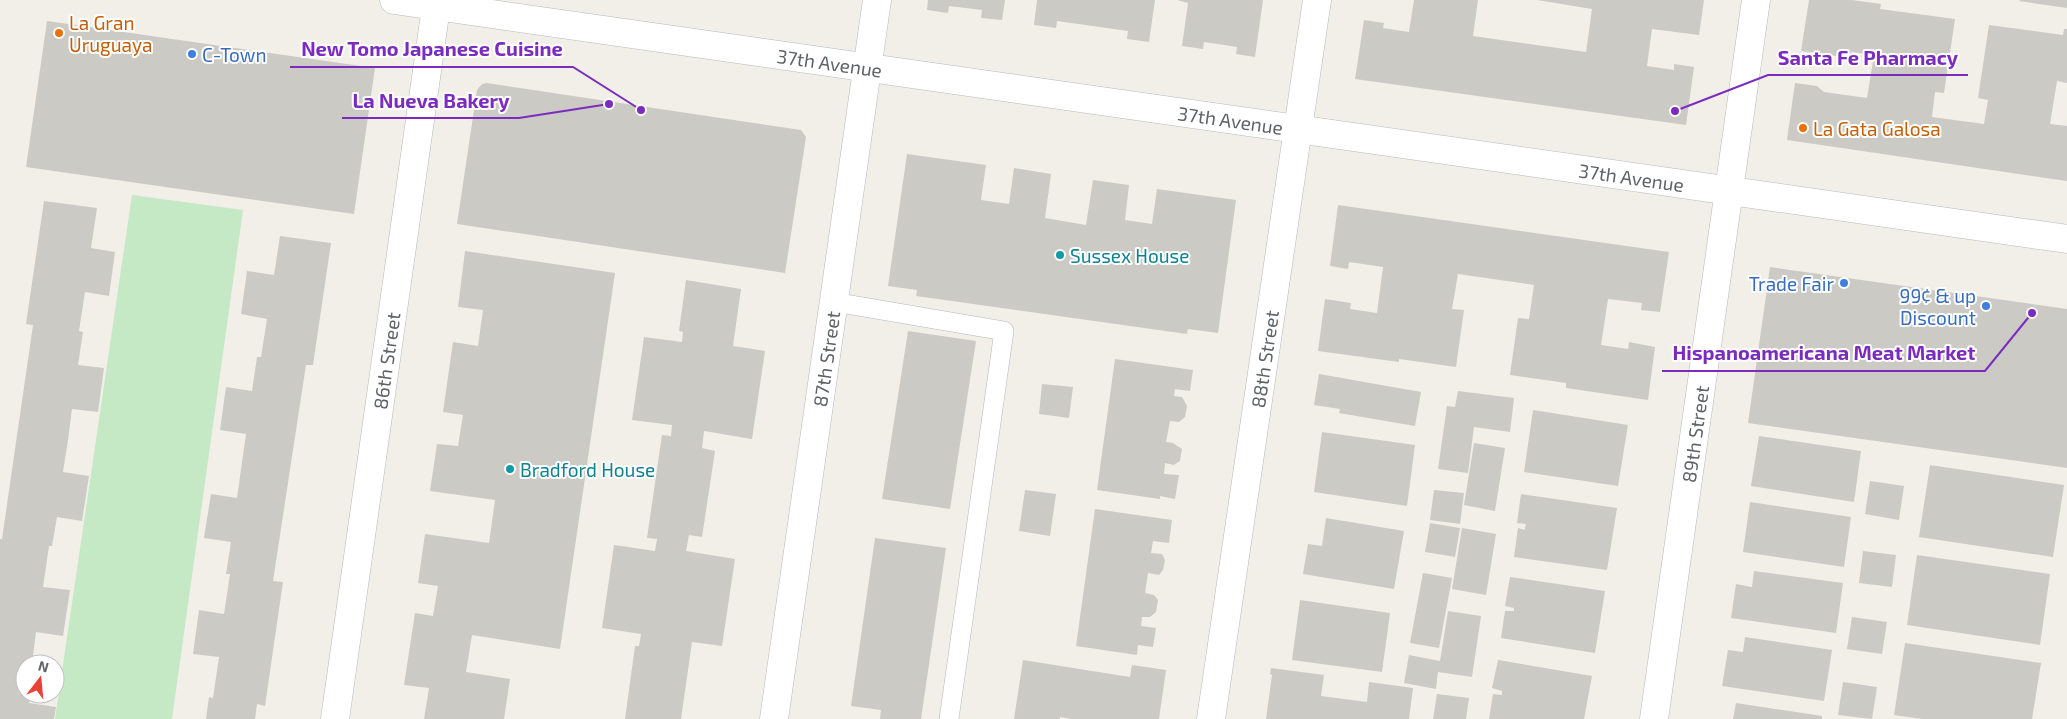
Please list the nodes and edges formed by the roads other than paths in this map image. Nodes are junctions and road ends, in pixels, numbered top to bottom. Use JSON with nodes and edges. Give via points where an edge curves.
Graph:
{"nodes":[{"id":1,"x":394,"y":0,"type":"edge"},
{"id":2,"x":877,"y":0,"type":"edge"},
{"id":3,"x":1316,"y":0,"type":"edge"},
{"id":4,"x":1756,"y":0,"type":"edge"},
{"id":5,"x":437,"y":3,"type":"edge"},
{"id":6,"x":868,"y":68,"type":"junction"},
{"id":7,"x":1298,"y":129,"type":"junction"},
{"id":8,"x":1729,"y":190,"type":"junction"},
{"id":9,"x":2067,"y":239,"type":"edge"},
{"id":10,"x":834,"y":302,"type":"junction"},
{"id":11,"x":335,"y":719,"type":"edge"},
{"id":12,"x":774,"y":719,"type":"edge"},
{"id":13,"x":949,"y":719,"type":"edge"},
{"id":14,"x":1211,"y":719,"type":"edge"},
{"id":15,"x":1654,"y":719,"type":"edge"}],
"edges":[{"from":1,"to":5,"type":"street","name":"37th Avenue"},
{"from":2,"to":6,"type":"street","name":"87th Street"},
{"from":3,"to":7,"type":"street","name":"88th Street"},
{"from":4,"to":8,"type":"street","name":"89th Street"},
{"from":5,"to":6,"type":"street","name":"37th Avenue"},
{"from":5,"to":11,"type":"street","name":"86th Street"},
{"from":6,"to":7,"type":"street","name":"37th Avenue"},
{"from":6,"to":10,"type":"street","name":"87th Street"},
{"from":7,"to":8,"type":"street","name":"37th Avenue"},
{"from":7,"to":14,"type":"street","name":"88th Street"},
{"from":8,"to":9,"type":"street","name":"37th Avenue"},
{"from":8,"to":15,"type":"street","name":"89th Street"},
{"from":10,"to":12,"type":"street","name":"87th Street"},
{"from":10,"to":13,"type":"lane","via":[[1004,331]]}]}
